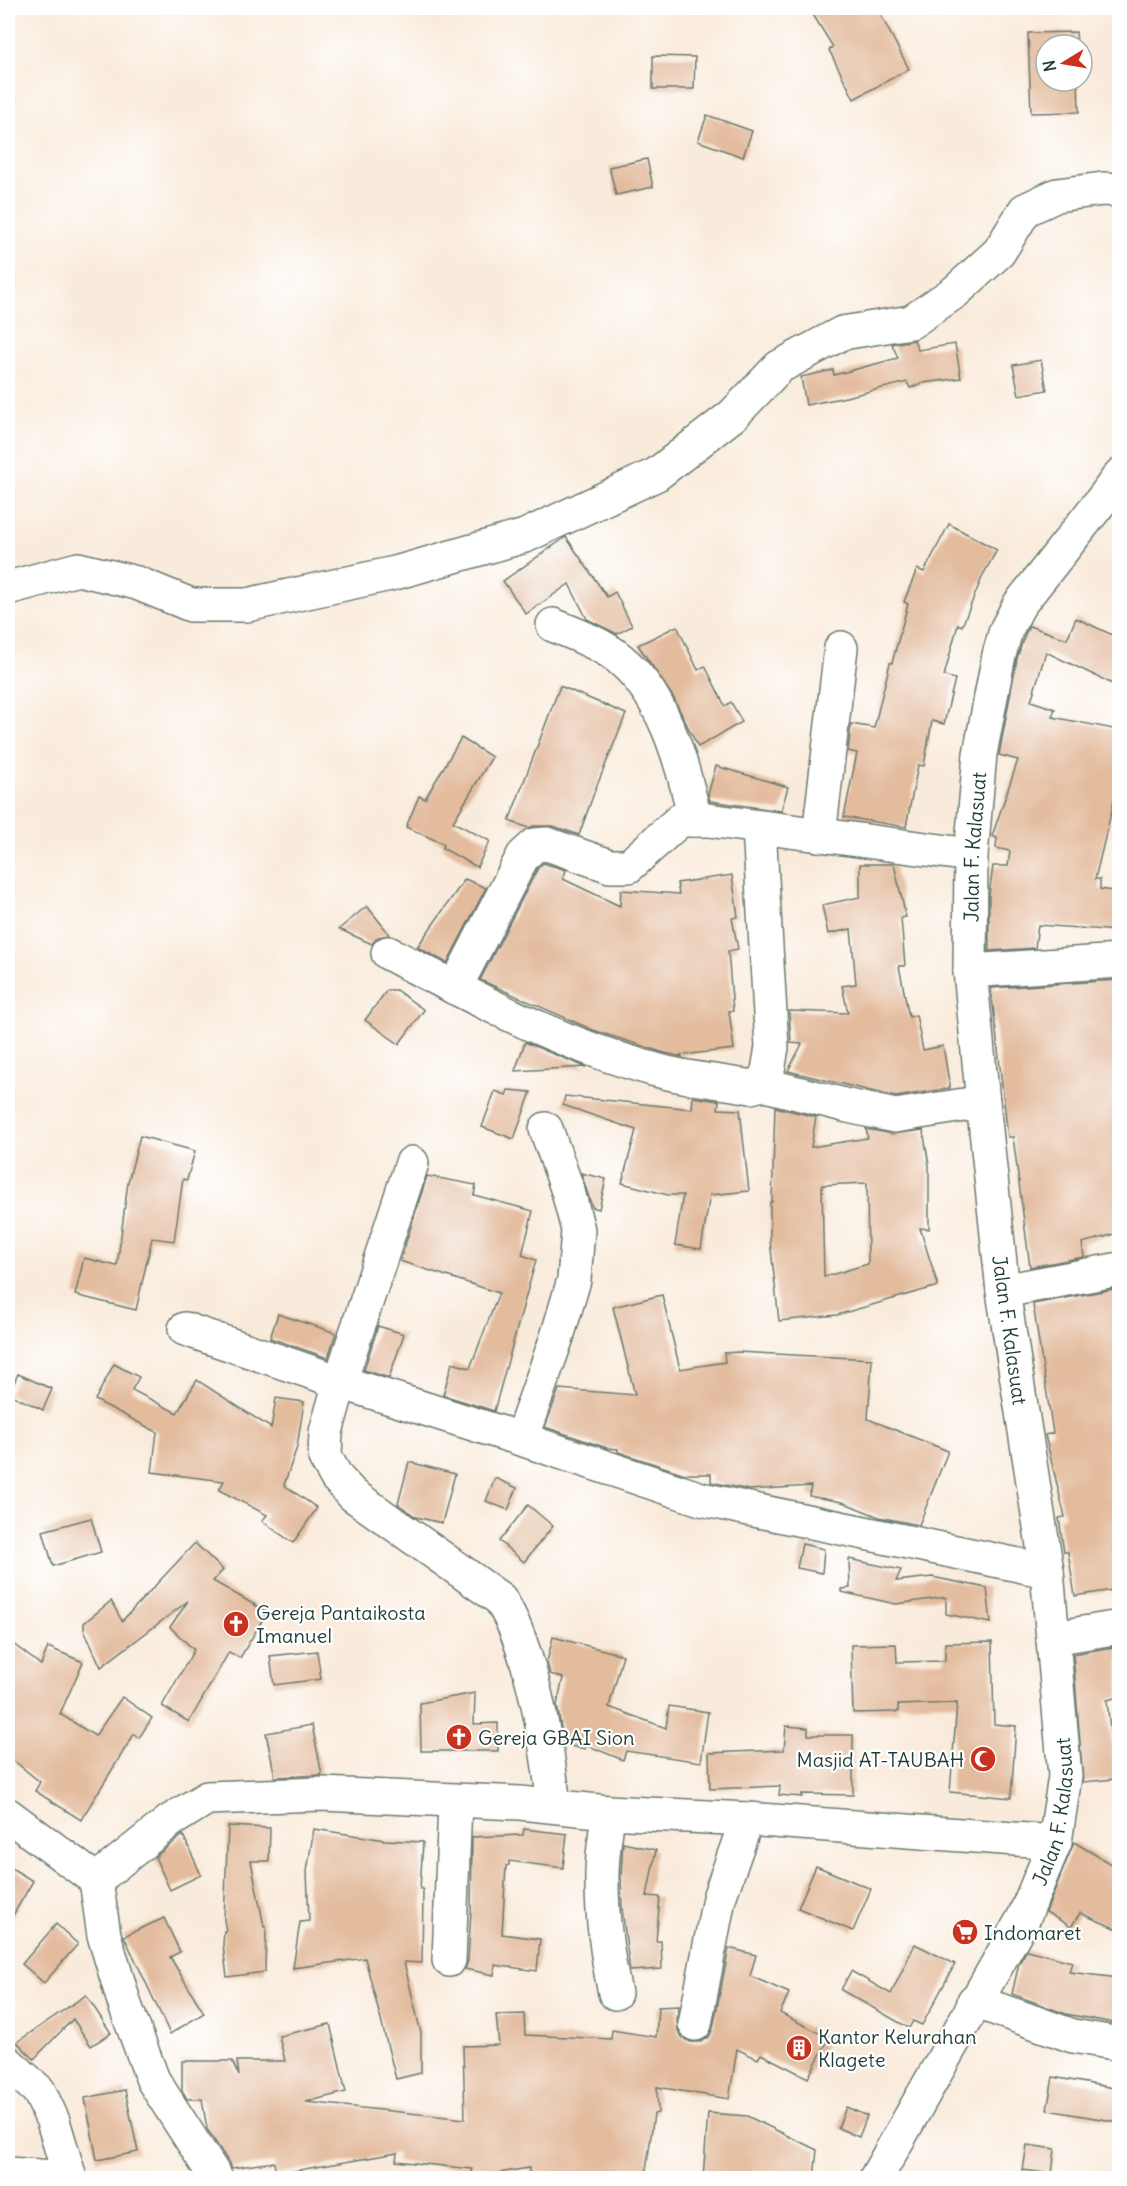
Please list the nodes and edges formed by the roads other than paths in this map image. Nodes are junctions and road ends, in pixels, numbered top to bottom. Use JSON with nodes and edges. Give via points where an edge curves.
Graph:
{"nodes":[{"id":1,"x":1119,"y":190,"type":"edge"},
{"id":2,"x":1119,"y":475,"type":"edge"},
{"id":3,"x":8,"y":588,"type":"edge"},
{"id":4,"x":554,"y":625,"type":"dead end"},
{"id":5,"x":841,"y":648,"type":"dead end"},
{"id":6,"x":695,"y":820,"type":"junction"},
{"id":7,"x":759,"y":828,"type":"junction"},
{"id":8,"x":819,"y":835,"type":"junction"},
{"id":9,"x":971,"y":855,"type":"junction"},
{"id":10,"x":388,"y":953,"type":"dead end"},
{"id":11,"x":1119,"y":961,"type":"edge"},
{"id":12,"x":970,"y":971,"type":"junction"},
{"id":13,"x":455,"y":988,"type":"junction"},
{"id":14,"x":762,"y":1084,"type":"junction"},
{"id":15,"x":983,"y":1102,"type":"junction"},
{"id":16,"x":546,"y":1129,"type":"dead end"},
{"id":17,"x":412,"y":1163,"type":"dead end"},
{"id":18,"x":1119,"y":1269,"type":"edge"},
{"id":19,"x":1003,"y":1292,"type":"junction"},
{"id":20,"x":185,"y":1329,"type":"dead end"},
{"id":21,"x":340,"y":1382,"type":"junction"},
{"id":22,"x":520,"y":1439,"type":"junction"},
{"id":23,"x":1047,"y":1571,"type":"junction"},
{"id":24,"x":1119,"y":1627,"type":"edge"},
{"id":25,"x":1053,"y":1638,"type":"junction"},
{"id":26,"x":456,"y":1802,"type":"junction"},
{"id":27,"x":554,"y":1806,"type":"junction"},
{"id":28,"x":608,"y":1812,"type":"junction"},
{"id":29,"x":8,"y":1815,"type":"edge"},
{"id":30,"x":747,"y":1819,"type":"junction"},
{"id":31,"x":1055,"y":1842,"type":"junction"},
{"id":32,"x":96,"y":1880,"type":"junction"},
{"id":33,"x":449,"y":1960,"type":"dead end"},
{"id":34,"x":615,"y":1992,"type":"dead end"},
{"id":35,"x":974,"y":2001,"type":"junction"},
{"id":36,"x":695,"y":2024,"type":"dead end"},
{"id":37,"x":1119,"y":2044,"type":"edge"},
{"id":38,"x":8,"y":2063,"type":"edge"},
{"id":39,"x":8,"y":2174,"type":"edge"},
{"id":40,"x":69,"y":2178,"type":"edge"},
{"id":41,"x":216,"y":2178,"type":"edge"},
{"id":42,"x":876,"y":2178,"type":"edge"}],
"edges":[{"from":1,"to":3,"type":"street","via":[[1057,195],[1025,210],[999,252],[956,292],[910,322],[842,333],[778,367],[733,415],[657,474],[525,536],[395,573],[248,605],[192,605],[137,583],[78,569]]},
{"from":2,"to":9,"type":"street","name":"Jalan F. Kalasuat","via":[[1019,605],[1006,630],[980,754]]},
{"from":4,"to":6,"type":"street","via":[[614,654],[640,680],[663,715],[684,769]]},
{"from":5,"to":8,"type":"street"},
{"from":6,"to":7,"type":"street"},
{"from":6,"to":13,"type":"street","via":[[680,820],[629,866],[610,866],[547,844],[536,845],[523,856]]},
{"from":7,"to":8,"type":"street"},
{"from":7,"to":14,"type":"street","via":[[772,1047]]},
{"from":8,"to":9,"type":"street"},
{"from":9,"to":12,"type":"street","name":"Jalan F. Kalasuat"},
{"from":10,"to":13,"type":"street"},
{"from":11,"to":12,"type":"street"},
{"from":12,"to":15,"type":"street","name":"Jalan F. Kalasuat"},
{"from":13,"to":14,"type":"street","via":[[600,1053],[658,1071],[751,1087]]},
{"from":14,"to":15,"type":"street","via":[[895,1116]]},
{"from":15,"to":19,"type":"street","name":"Jalan F. Kalasuat"},
{"from":16,"to":22,"type":"street","via":[[578,1230],[574,1280]]},
{"from":17,"to":21,"type":"street"},
{"from":18,"to":19,"type":"street"},
{"from":19,"to":23,"type":"street","name":"Jalan F. Kalasuat"},
{"from":20,"to":21,"type":"street"},
{"from":21,"to":22,"type":"street"},
{"from":21,"to":27,"type":"street","via":[[326,1432],[325,1457],[353,1495],[500,1599],[510,1616],[536,1697]]},
{"from":22,"to":23,"type":"street","via":[[701,1499]]},
{"from":23,"to":25,"type":"street","name":"Jalan F. Kalasuat"},
{"from":24,"to":25,"type":"street"},
{"from":25,"to":31,"type":"street","name":"Jalan F. Kalasuat","via":[[1065,1776]]},
{"from":26,"to":27,"type":"street"},
{"from":26,"to":32,"type":"street","via":[[322,1794],[207,1798],[170,1821]]},
{"from":26,"to":33,"type":"street"},
{"from":27,"to":28,"type":"street"},
{"from":28,"to":30,"type":"street"},
{"from":28,"to":34,"type":"street","via":[[603,1917]]},
{"from":29,"to":32,"type":"street"},
{"from":30,"to":31,"type":"street"},
{"from":30,"to":36,"type":"street","via":[[719,1899]]},
{"from":31,"to":35,"type":"street","name":"Jalan F. Kalasuat","via":[[1024,1917]]},
{"from":32,"to":41,"type":"street","via":[[104,1935],[153,2080]]},
{"from":35,"to":37,"type":"street","via":[[1072,2036]]},
{"from":35,"to":42,"type":"street","name":"Jalan F. Kalasuat"},
{"from":38,"to":40,"type":"street","via":[[39,2091],[53,2121]]},
{"from":39,"to":40,"type":"street"}]}
